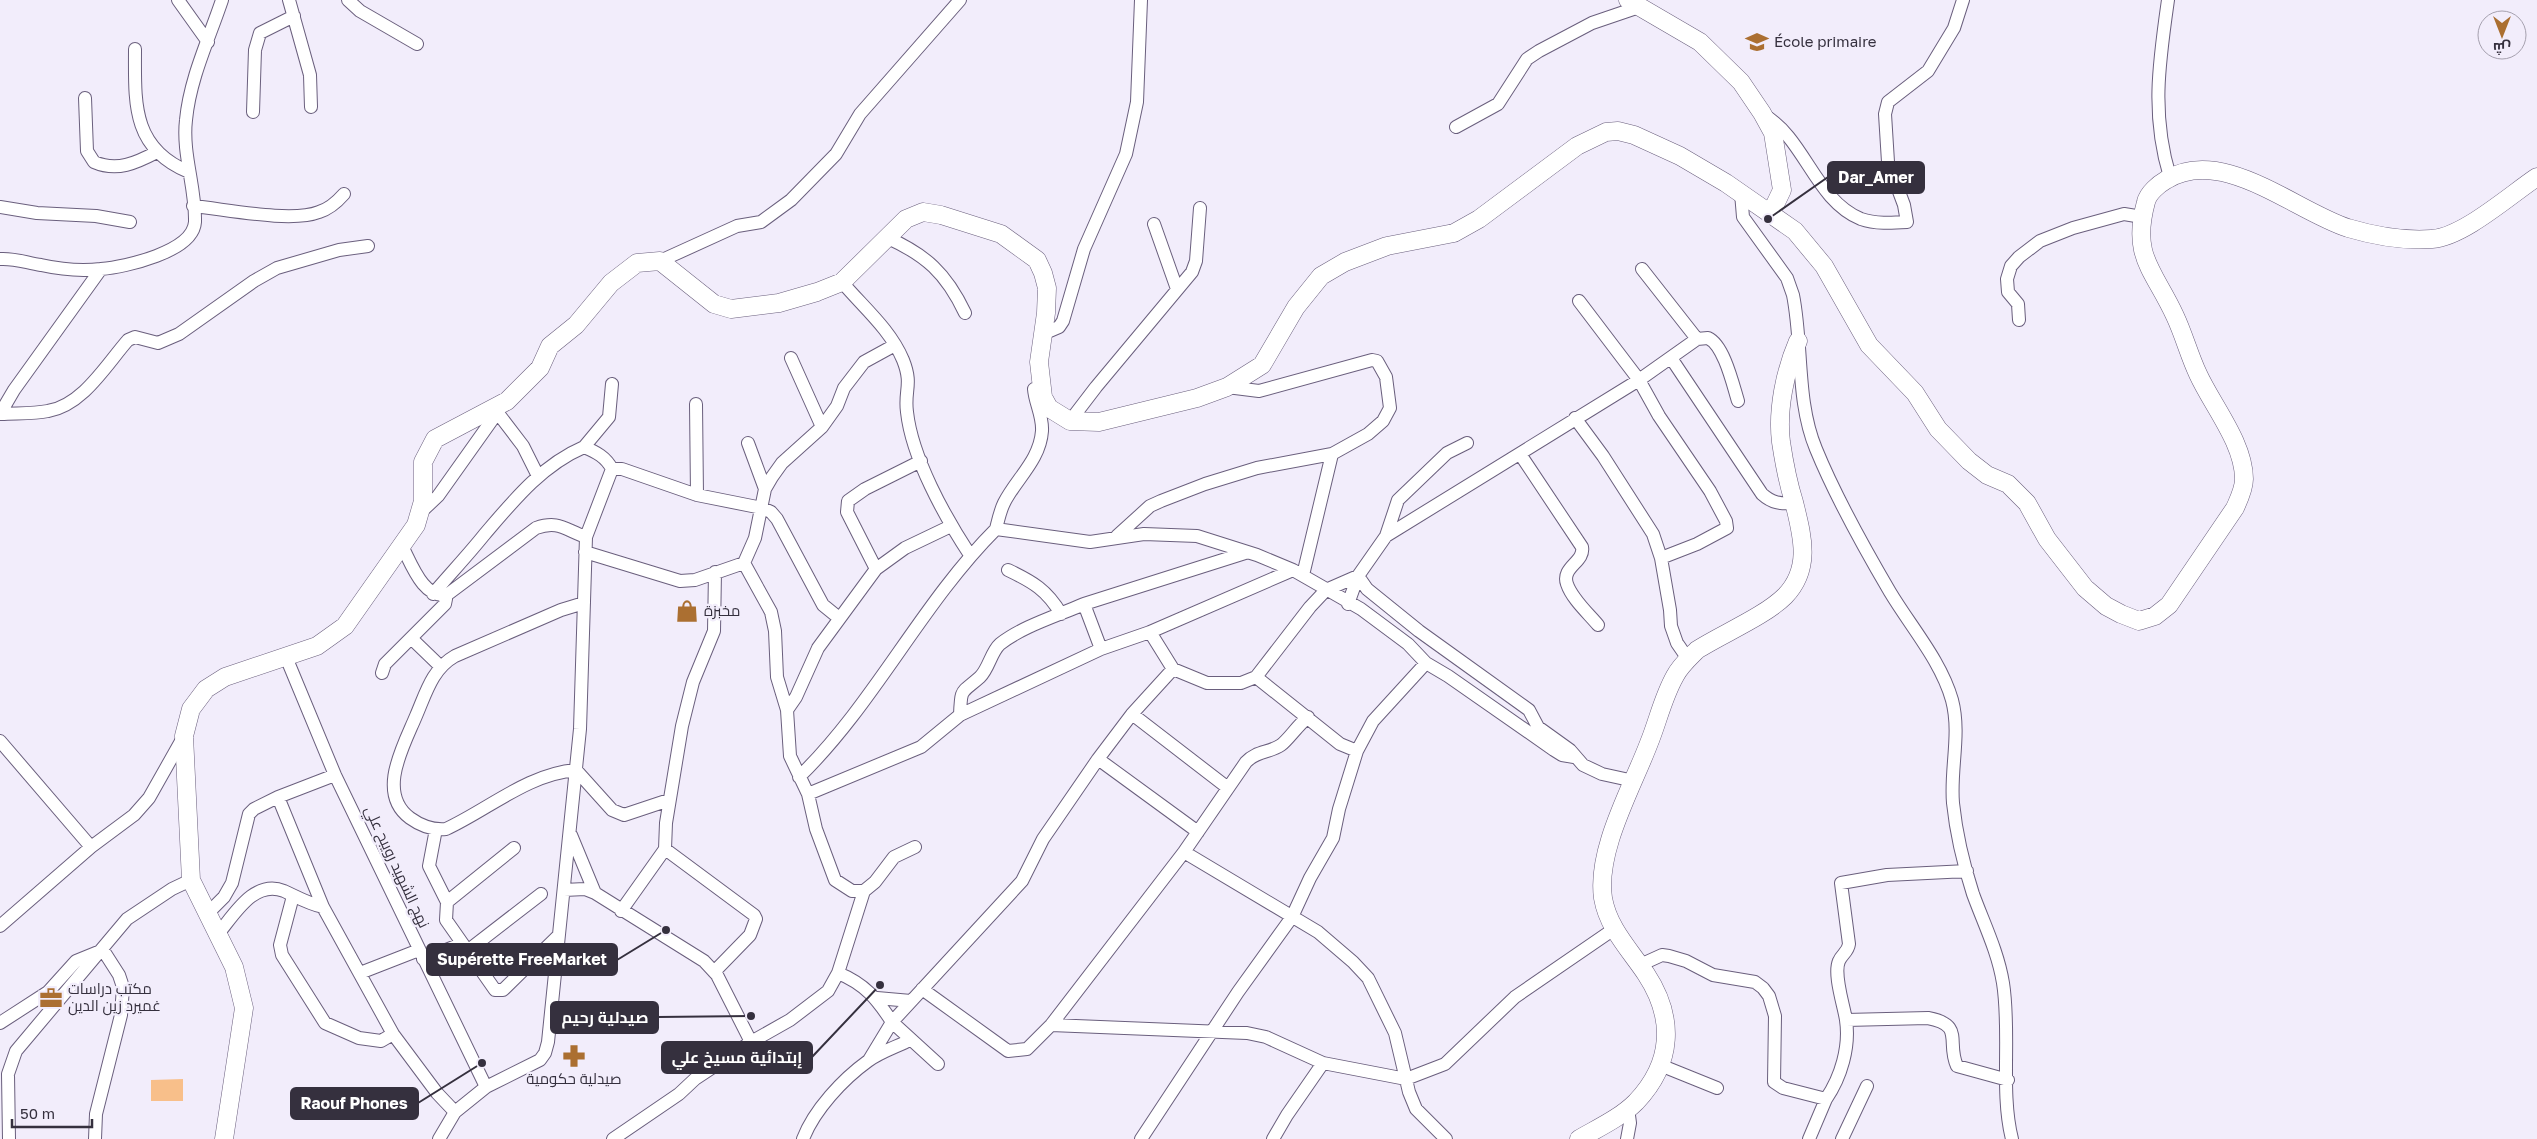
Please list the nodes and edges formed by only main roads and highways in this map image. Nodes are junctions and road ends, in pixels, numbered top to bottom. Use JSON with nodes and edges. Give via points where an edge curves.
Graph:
{"nodes":[{"id":1,"x":1634,"y":3,"type":"edge"},
{"id":2,"x":2537,"y":176,"type":"edge"},
{"id":3,"x":1771,"y":213,"type":"junction"},
{"id":4,"x":1798,"y":341,"type":"road end"},
{"id":5,"x":224,"y":1139,"type":"edge"},
{"id":6,"x":1578,"y":1139,"type":"edge"}],
"edges":[{"from":1,"to":3,"type":"main road","via":[[1700,42],[1741,82],[1762,113],[1773,133],[1782,190]]},
{"from":2,"to":3,"type":"main road","via":[[2464,228],[2434,239],[2374,234],[2347,228],[2227,172],[2200,169],[2181,172],[2159,184],[2146,199],[2139,234],[2147,264],[2234,443],[2244,479],[2242,492],[2226,523],[2169,605],[2155,616],[2139,620],[2106,606],[2085,588],[2052,545],[2027,503],[2008,484],[1987,475],[1969,461],[1949,441],[1915,393],[1861,334],[1834,281],[1814,252],[1795,231]]},
{"from":3,"to":5,"type":"main road","via":[[1680,156],[1634,135],[1618,131],[1595,136],[1465,228],[1387,246],[1345,262],[1321,276],[1296,307],[1262,365],[1227,387],[1118,419],[1084,423],[1070,422],[1050,408],[1043,397],[1038,362],[1045,333],[1047,288],[1037,260],[1001,234],[923,212],[906,218],[842,282],[779,303],[731,309],[714,304],[660,261],[637,263],[611,283],[576,325],[550,346],[540,368],[507,401],[495,411],[434,439],[423,462],[421,512],[416,525],[345,626],[317,646],[224,678],[206,689],[191,709],[184,736],[190,880],[234,967],[244,1008]]},
{"from":4,"to":6,"type":"main road","via":[[1787,377],[1780,424],[1781,442],[1803,534],[1800,569],[1785,596],[1697,650],[1675,676],[1610,842],[1604,865],[1603,898],[1614,929],[1656,992],[1665,1025],[1666,1049],[1644,1090],[1628,1108]]}]}
